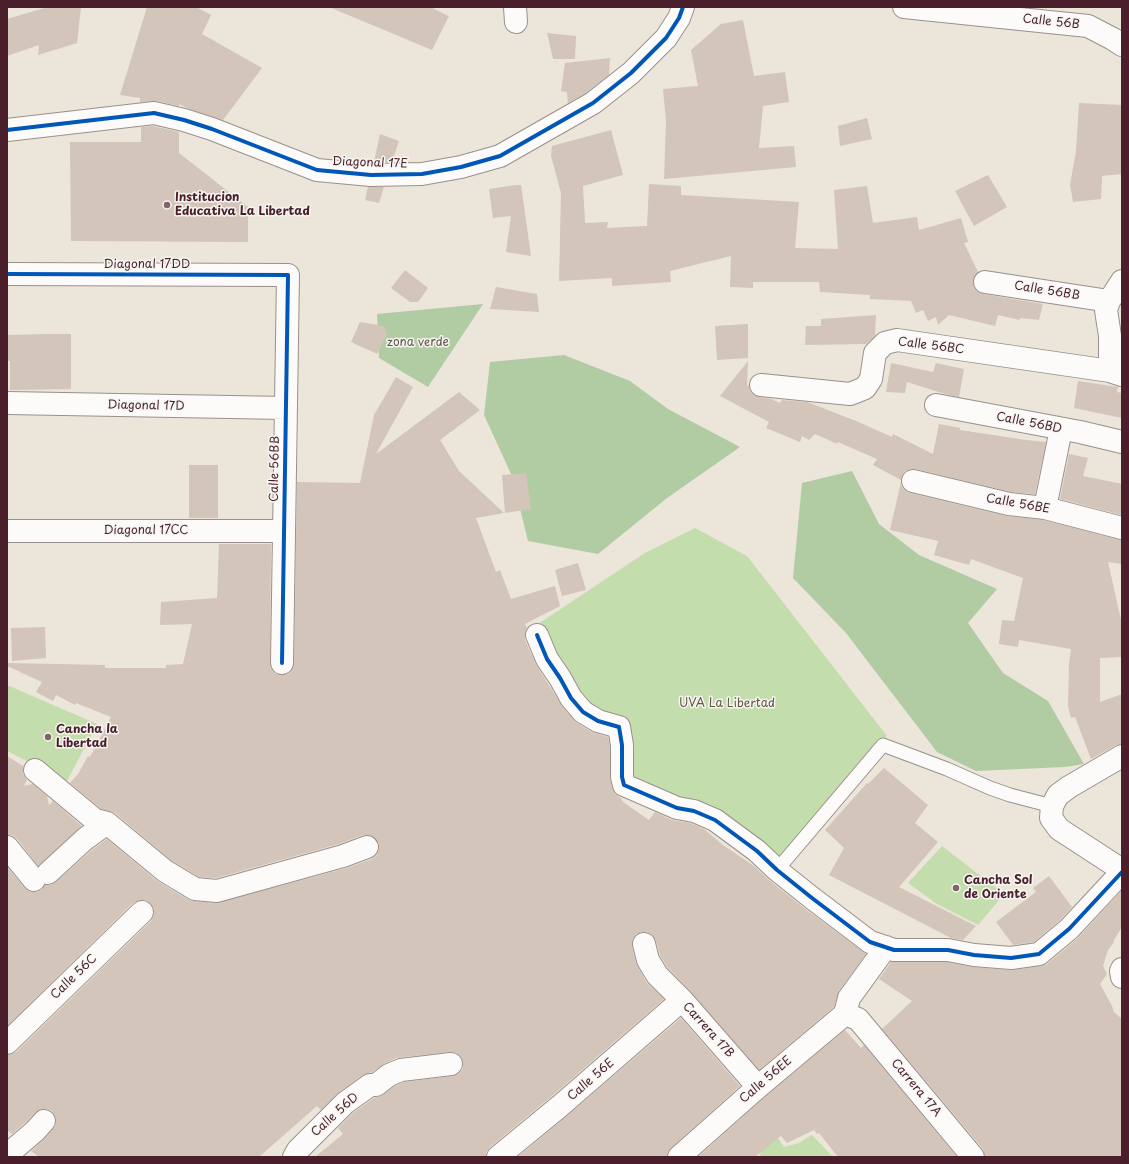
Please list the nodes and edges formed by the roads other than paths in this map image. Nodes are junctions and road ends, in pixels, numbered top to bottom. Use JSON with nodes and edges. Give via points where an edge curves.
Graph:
{"nodes":[{"id":1,"x":683,"y":7,"type":"edge"},
{"id":2,"x":904,"y":7,"type":"edge"},
{"id":3,"x":1122,"y":45,"type":"edge"},
{"id":4,"x":7,"y":130,"type":"edge"},
{"id":5,"x":7,"y":274,"type":"edge"},
{"id":6,"x":288,"y":275,"type":"joint"},
{"id":7,"x":1122,"y":281,"type":"edge"},
{"id":8,"x":985,"y":282,"type":"dead end"},
{"id":9,"x":1109,"y":301,"type":"junction"},
{"id":10,"x":1116,"y":337,"type":"edge"},
{"id":11,"x":1116,"y":373,"type":"edge"},
{"id":12,"x":761,"y":385,"type":"dead end"},
{"id":13,"x":7,"y":403,"type":"edge"},
{"id":14,"x":936,"y":405,"type":"dead end"},
{"id":15,"x":286,"y":408,"type":"junction"},
{"id":16,"x":1061,"y":429,"type":"junction"},
{"id":17,"x":1122,"y":442,"type":"edge"},
{"id":18,"x":913,"y":481,"type":"dead end"},
{"id":19,"x":1045,"y":508,"type":"junction"},
{"id":20,"x":1122,"y":528,"type":"edge"},
{"id":21,"x":7,"y":530,"type":"edge"},
{"id":22,"x":284,"y":531,"type":"junction"},
{"id":23,"x":537,"y":635,"type":"dead end"},
{"id":24,"x":282,"y":663,"type":"dead end"},
{"id":25,"x":1122,"y":756,"type":"edge"},
{"id":26,"x":34,"y":770,"type":"dead end"},
{"id":27,"x":1052,"y":806,"type":"junction"},
{"id":28,"x":107,"y":823,"type":"junction"},
{"id":29,"x":7,"y":847,"type":"edge"},
{"id":30,"x":367,"y":847,"type":"dead end"},
{"id":31,"x":777,"y":870,"type":"junction"},
{"id":32,"x":1122,"y":871,"type":"edge"},
{"id":33,"x":142,"y":912,"type":"dead end"},
{"id":34,"x":644,"y":944,"type":"dead end"},
{"id":35,"x":886,"y":947,"type":"junction"},
{"id":36,"x":1122,"y":969,"type":"edge"},
{"id":37,"x":1122,"y":977,"type":"edge"},
{"id":38,"x":682,"y":1000,"type":"junction"},
{"id":39,"x":851,"y":1017,"type":"junction"},
{"id":40,"x":7,"y":1043,"type":"edge"},
{"id":41,"x":451,"y":1064,"type":"dead end"},
{"id":42,"x":758,"y":1086,"type":"junction"},
{"id":43,"x":44,"y":1121,"type":"dead end"},
{"id":44,"x":9,"y":1149,"type":"edge"},
{"id":45,"x":294,"y":1157,"type":"edge"},
{"id":46,"x":498,"y":1157,"type":"edge"},
{"id":47,"x":679,"y":1157,"type":"edge"},
{"id":48,"x":973,"y":1157,"type":"edge"}],
"edges":[{"from":1,"to":4,"type":"street","name":"Diagonal 17E","via":[[666,38],[631,73],[593,103],[500,156],[461,167],[422,174],[371,175],[317,170],[212,129],[154,113]]},
{"from":2,"to":3,"type":"street","name":"Calle 56B","via":[[1088,26]]},
{"from":5,"to":6,"type":"street","name":"Diagonal 17DD"},
{"from":6,"to":15,"type":"street","name":"Calle 56BB"},
{"from":7,"to":9,"type":"street"},
{"from":8,"to":9,"type":"street","name":"Calle 56BB"},
{"from":9,"to":10,"type":"street","via":[[1106,310]]},
{"from":10,"to":11,"type":"street"},
{"from":11,"to":12,"type":"street","name":"Calle 56BC","via":[[897,340],[885,343],[875,353],[871,379],[865,388],[850,394]]},
{"from":13,"to":15,"type":"street","name":"Diagonal 17D"},
{"from":14,"to":16,"type":"street","name":"Calle 56BD"},
{"from":15,"to":22,"type":"street","name":"Calle 56BB"},
{"from":16,"to":17,"type":"street","name":"Calle 56BD"},
{"from":16,"to":19,"type":"street"},
{"from":18,"to":19,"type":"street","name":"Calle 56BE","via":[[1009,504]]},
{"from":19,"to":20,"type":"street","name":"Calle 56BE"},
{"from":21,"to":22,"type":"street","name":"Diagonal 17CC"},
{"from":22,"to":24,"type":"street","name":"Calle 56BB"},
{"from":23,"to":31,"type":"street","via":[[547,660],[583,712],[598,721],[619,727],[624,785],[677,808],[694,811],[715,820],[757,851]]},
{"from":25,"to":27,"type":"street","via":[[1069,786],[1058,795]]},
{"from":26,"to":28,"type":"street","via":[[95,820]]},
{"from":27,"to":31,"type":"lane","via":[[990,788],[882,745]]},
{"from":27,"to":32,"type":"street","via":[[1051,818],[1059,829]]},
{"from":28,"to":29,"type":"street","via":[[41,876]]},
{"from":28,"to":30,"type":"street","via":[[165,871],[195,889],[217,891]]},
{"from":31,"to":35,"type":"street","via":[[870,942]]},
{"from":32,"to":35,"type":"street","via":[[1069,929],[1039,954],[1011,958],[948,950],[894,950]]},
{"from":33,"to":40,"type":"street","name":"Calle 56C"},
{"from":34,"to":38,"type":"street","name":"Carrera 17B","via":[[648,960],[657,975]]},
{"from":35,"to":39,"type":"street","via":[[849,998]]},
{"from":36,"to":37,"type":"street"},
{"from":38,"to":42,"type":"street","name":"Carrera 17B"},
{"from":38,"to":46,"type":"street","name":"Calle 56E"},
{"from":39,"to":42,"type":"street","name":"Calle 56EE"},
{"from":39,"to":48,"type":"street","name":"Carrera 17A"},
{"from":41,"to":45,"type":"street","name":"Calle 56D","via":[[401,1070],[376,1085],[370,1085],[345,1103]]},
{"from":42,"to":47,"type":"street","name":"Calle 56EE"},
{"from":43,"to":44,"type":"street","via":[[35,1131]]}]}
